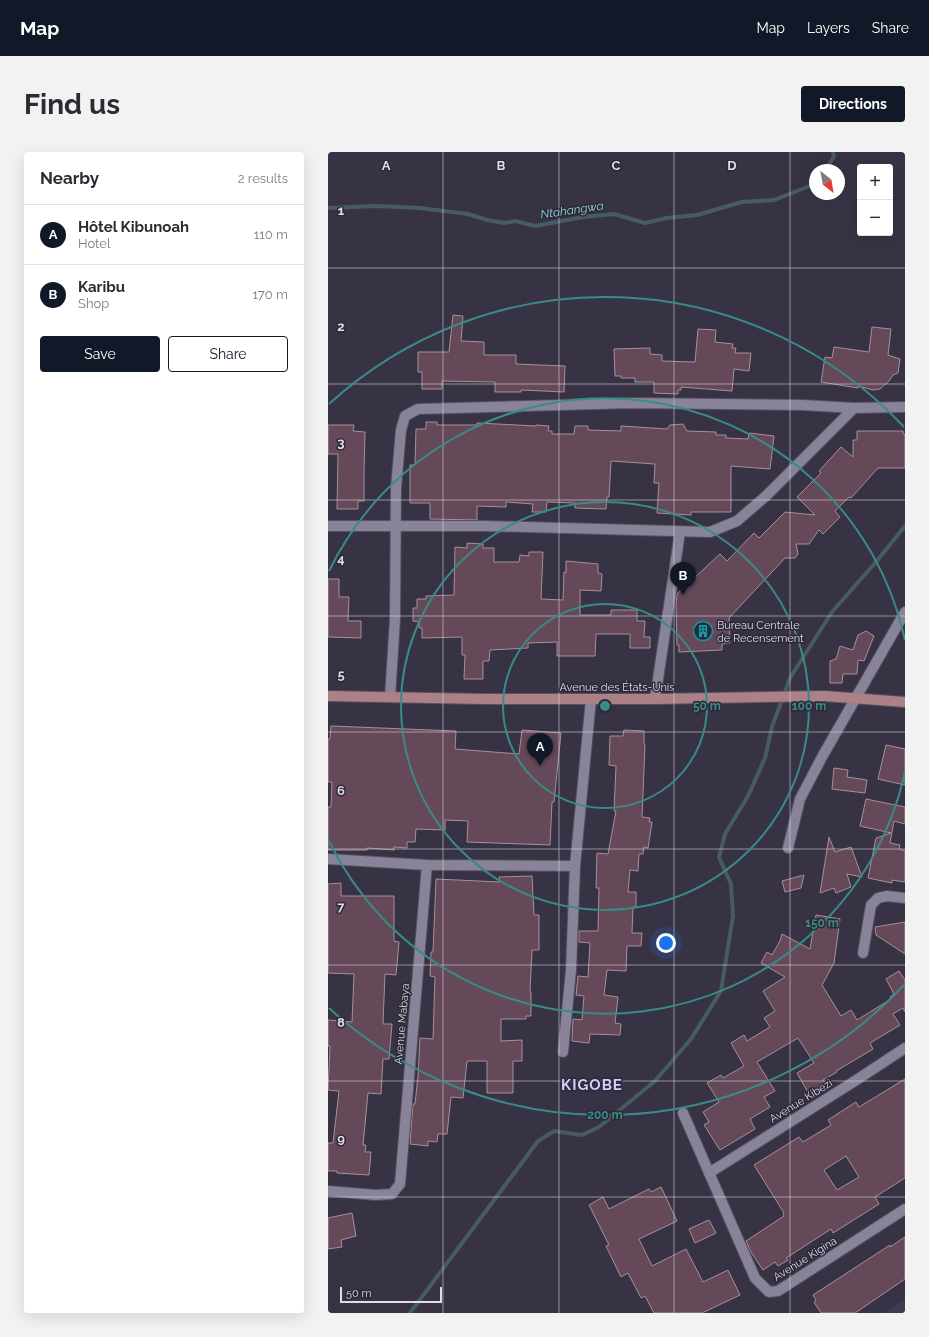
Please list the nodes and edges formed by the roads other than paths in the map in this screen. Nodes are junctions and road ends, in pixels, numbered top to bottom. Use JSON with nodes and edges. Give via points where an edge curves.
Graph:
{"nodes":[{"id":1,"x":905,"y":407,"type":"edge"},
{"id":2,"x":854,"y":408,"type":"junction"},
{"id":3,"x":328,"y":526,"type":"edge"},
{"id":4,"x":396,"y":526,"type":"junction"},
{"id":5,"x":680,"y":532,"type":"junction"},
{"id":6,"x":905,"y":612,"type":"edge"},
{"id":7,"x":328,"y":696,"type":"edge"},
{"id":8,"x":390,"y":697,"type":"junction"},
{"id":9,"x":856,"y":698,"type":"junction"},
{"id":10,"x":591,"y":699,"type":"junction"},
{"id":11,"x":655,"y":699,"type":"junction"},
{"id":12,"x":905,"y":702,"type":"edge"},
{"id":13,"x":788,"y":848,"type":"dead end"},
{"id":14,"x":328,"y":859,"type":"edge"},
{"id":15,"x":427,"y":865,"type":"junction"},
{"id":16,"x":575,"y":866,"type":"junction"},
{"id":17,"x":905,"y":898,"type":"edge"},
{"id":18,"x":863,"y":952,"type":"dead end"},
{"id":19,"x":905,"y":1048,"type":"edge"},
{"id":20,"x":563,"y":1052,"type":"dead end"},
{"id":21,"x":683,"y":1113,"type":"dead end"},
{"id":22,"x":709,"y":1173,"type":"junction"},
{"id":23,"x":328,"y":1191,"type":"edge"},
{"id":24,"x":905,"y":1209,"type":"edge"}],
"edges":[{"from":1,"to":2,"type":"street"},
{"from":2,"to":4,"type":"street","via":[[802,404],[632,404],[418,409],[405,416],[401,430]]},
{"from":2,"to":5,"type":"street","via":[[766,496],[737,521],[710,532]]},
{"from":3,"to":4,"type":"street"},
{"from":4,"to":5,"type":"street"},
{"from":4,"to":8,"type":"street","via":[[395,619]]},
{"from":5,"to":11,"type":"street"},
{"from":6,"to":9,"type":"street"},
{"from":7,"to":8,"type":"street","name":"Avenue des États-Unis"},
{"from":8,"to":10,"type":"street","name":"Avenue des États-Unis"},
{"from":9,"to":11,"type":"street","name":"Avenue des États-Unis","via":[[824,696]]},
{"from":9,"to":12,"type":"street","name":"Avenue des États-Unis"},
{"from":9,"to":13,"type":"street","via":[[800,799]]},
{"from":10,"to":11,"type":"street","name":"Avenue des États-Unis"},
{"from":10,"to":16,"type":"street"},
{"from":14,"to":15,"type":"street"},
{"from":15,"to":16,"type":"street"},
{"from":15,"to":23,"type":"street","name":"Avenue Mabaya","via":[[400,1184],[392,1194]]},
{"from":16,"to":20,"type":"street","via":[[571,970]]},
{"from":17,"to":18,"type":"street","via":[[886,896],[878,898],[870,905]]},
{"from":19,"to":22,"type":"street","name":"Avenue Kibezi"},
{"from":21,"to":22,"type":"street"},
{"from":22,"to":24,"type":"street","name":"Avenue Kigina","via":[[755,1278],[768,1292],[778,1290]]}]}
